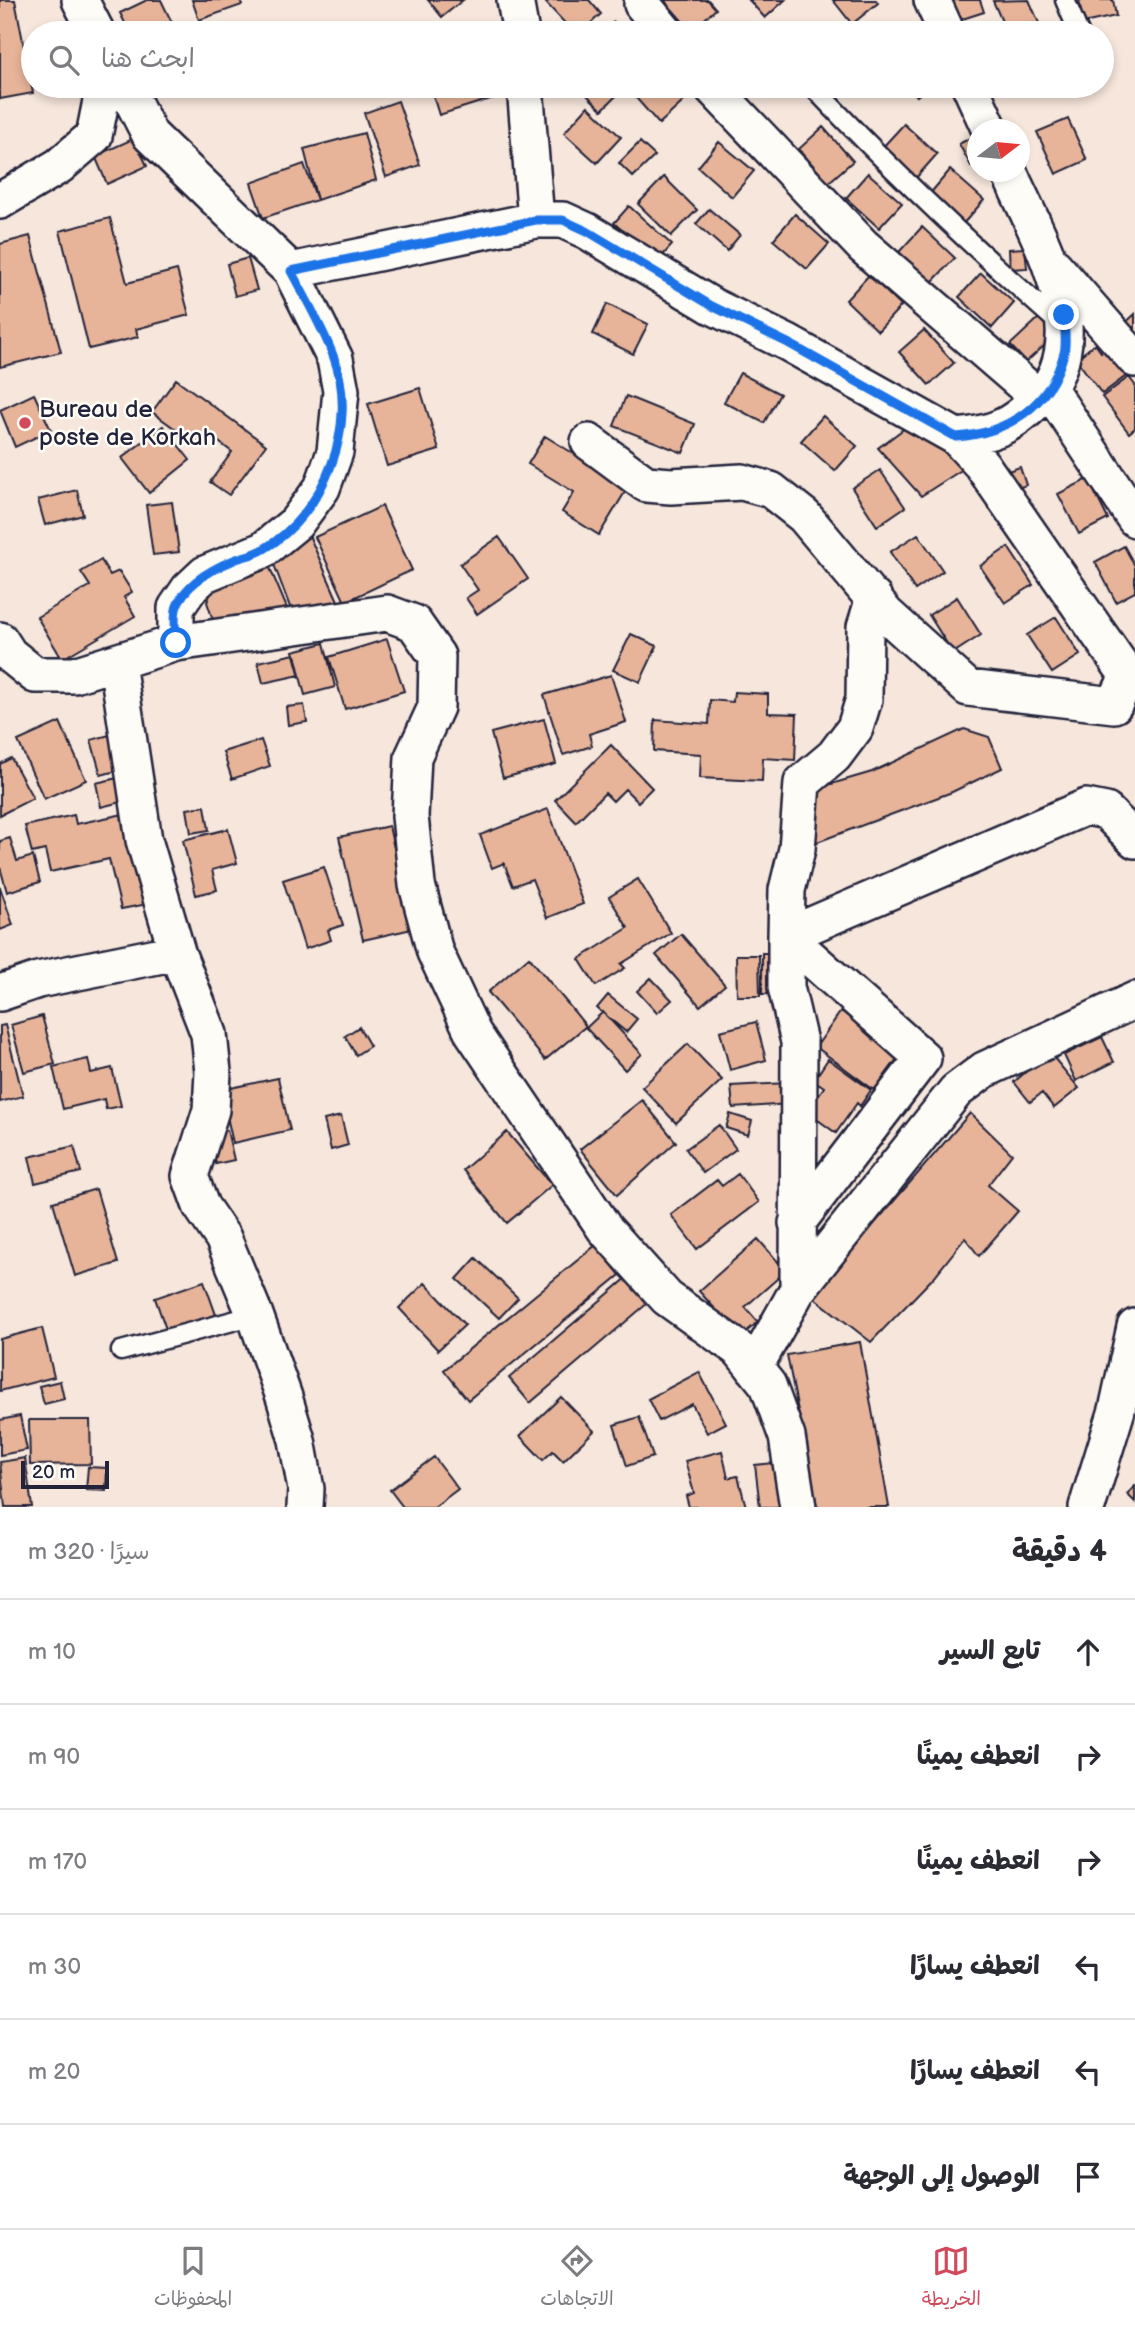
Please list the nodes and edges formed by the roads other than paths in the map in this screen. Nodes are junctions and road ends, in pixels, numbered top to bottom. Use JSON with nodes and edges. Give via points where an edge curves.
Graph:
{"nodes":[{"id":1,"x":79,"y":0,"type":"edge"},
{"id":2,"x":515,"y":0,"type":"edge"},
{"id":3,"x":932,"y":0,"type":"edge"},
{"id":4,"x":1065,"y":0,"type":"edge"},
{"id":5,"x":642,"y":4,"type":"dead end"},
{"id":6,"x":90,"y":21,"type":"edge"},
{"id":7,"x":519,"y":21,"type":"edge"},
{"id":8,"x":656,"y":21,"type":"edge"},
{"id":9,"x":942,"y":21,"type":"edge"},
{"id":10,"x":1074,"y":21,"type":"edge"},
{"id":11,"x":102,"y":98,"type":"edge"},
{"id":12,"x":131,"y":98,"type":"edge"},
{"id":13,"x":526,"y":98,"type":"edge"},
{"id":14,"x":722,"y":98,"type":"edge"},
{"id":15,"x":822,"y":98,"type":"edge"},
{"id":16,"x":975,"y":98,"type":"edge"},
{"id":17,"x":985,"y":119,"type":"edge"},
{"id":18,"x":1013,"y":182,"type":"edge"},
{"id":19,"x":0,"y":201,"type":"edge"},
{"id":20,"x":536,"y":220,"type":"junction"},
{"id":21,"x":1047,"y":258,"type":"junction"},
{"id":22,"x":291,"y":271,"type":"junction"},
{"id":23,"x":1064,"y":328,"type":"junction"},
{"id":24,"x":1135,"y":359,"type":"edge"},
{"id":25,"x":1044,"y":393,"type":"junction"},
{"id":26,"x":956,"y":437,"type":"junction"},
{"id":27,"x":589,"y":442,"type":"dead end"},
{"id":28,"x":1135,"y":519,"type":"edge"},
{"id":29,"x":874,"y":598,"type":"junction"},
{"id":30,"x":0,"y":640,"type":"edge"},
{"id":31,"x":176,"y":643,"type":"junction"},
{"id":32,"x":117,"y":663,"type":"junction"},
{"id":33,"x":1135,"y":840,"type":"edge"},
{"id":34,"x":786,"y":936,"type":"junction"},
{"id":35,"x":177,"y":951,"type":"junction"},
{"id":36,"x":0,"y":993,"type":"edge"},
{"id":37,"x":1135,"y":1000,"type":"edge"},
{"id":38,"x":797,"y":1223,"type":"junction"},
{"id":39,"x":798,"y":1289,"type":"junction"},
{"id":40,"x":255,"y":1315,"type":"junction"},
{"id":41,"x":1135,"y":1327,"type":"edge"},
{"id":42,"x":121,"y":1351,"type":"dead end"},
{"id":43,"x":754,"y":1368,"type":"junction"},
{"id":44,"x":305,"y":1507,"type":"edge"},
{"id":45,"x":798,"y":1507,"type":"edge"},
{"id":46,"x":1087,"y":1507,"type":"edge"}],
"edges":[{"from":1,"to":6,"type":"street"},
{"from":2,"to":7,"type":"street"},
{"from":3,"to":9,"type":"street"},
{"from":4,"to":10,"type":"lane"},
{"from":5,"to":8,"type":"street"},
{"from":11,"to":19,"type":"street","via":[[94,136],[59,166]]},
{"from":12,"to":22,"type":"street","via":[[150,135]]},
{"from":13,"to":20,"type":"street"},
{"from":14,"to":25,"type":"street","via":[[863,246]]},
{"from":15,"to":23,"type":"lane","via":[[953,228]]},
{"from":16,"to":17,"type":"street"},
{"from":18,"to":21,"type":"street"},
{"from":20,"to":22,"type":"street"},
{"from":20,"to":26,"type":"street","via":[[563,220],[587,231],[712,306]]},
{"from":21,"to":23,"type":"street"},
{"from":21,"to":24,"type":"street"},
{"from":22,"to":31,"type":"street","via":[[335,359],[341,391],[335,452],[322,488],[296,523],[263,550],[205,574],[189,589],[176,608]]},
{"from":23,"to":25,"type":"street","via":[[1065,352]]},
{"from":25,"to":26,"type":"street","via":[[1015,422],[984,435]]},
{"from":25,"to":28,"type":"street"},
{"from":26,"to":29,"type":"street","via":[[982,465],[1128,676],[1114,705],[968,688]]},
{"from":27,"to":29,"type":"street","via":[[646,484],[742,482],[771,490],[804,516]]},
{"from":29,"to":34,"type":"street","via":[[865,627],[863,699],[855,727],[834,756],[802,783],[797,849],[787,890]]},
{"from":30,"to":32,"type":"street","via":[[9,654],[35,675],[74,675]]},
{"from":31,"to":32,"type":"street"},
{"from":31,"to":43,"type":"street","via":[[387,613],[414,623],[437,656],[436,707],[413,757],[410,816],[417,885],[435,952],[473,1033],[605,1228],[667,1298],[740,1350]]},
{"from":32,"to":35,"type":"street","via":[[144,840]]},
{"from":33,"to":34,"type":"street","via":[[1106,811],[1086,807]]},
{"from":34,"to":38,"type":"street","via":[[786,987],[799,1042]]},
{"from":34,"to":38,"type":"street","via":[[923,1058]]},
{"from":35,"to":36,"type":"street","via":[[38,980]]},
{"from":35,"to":40,"type":"street","via":[[209,1034],[213,1072],[211,1110],[190,1176],[201,1206],[223,1238]]},
{"from":37,"to":39,"type":"street","via":[[984,1070],[956,1091]]},
{"from":38,"to":39,"type":"street"},
{"from":39,"to":43,"type":"street"},
{"from":40,"to":42,"type":"lane"},
{"from":40,"to":44,"type":"street","via":[[297,1440]]},
{"from":41,"to":46,"type":"street","via":[[1117,1410]]},
{"from":43,"to":45,"type":"street","via":[[768,1385],[787,1437]]}]}
